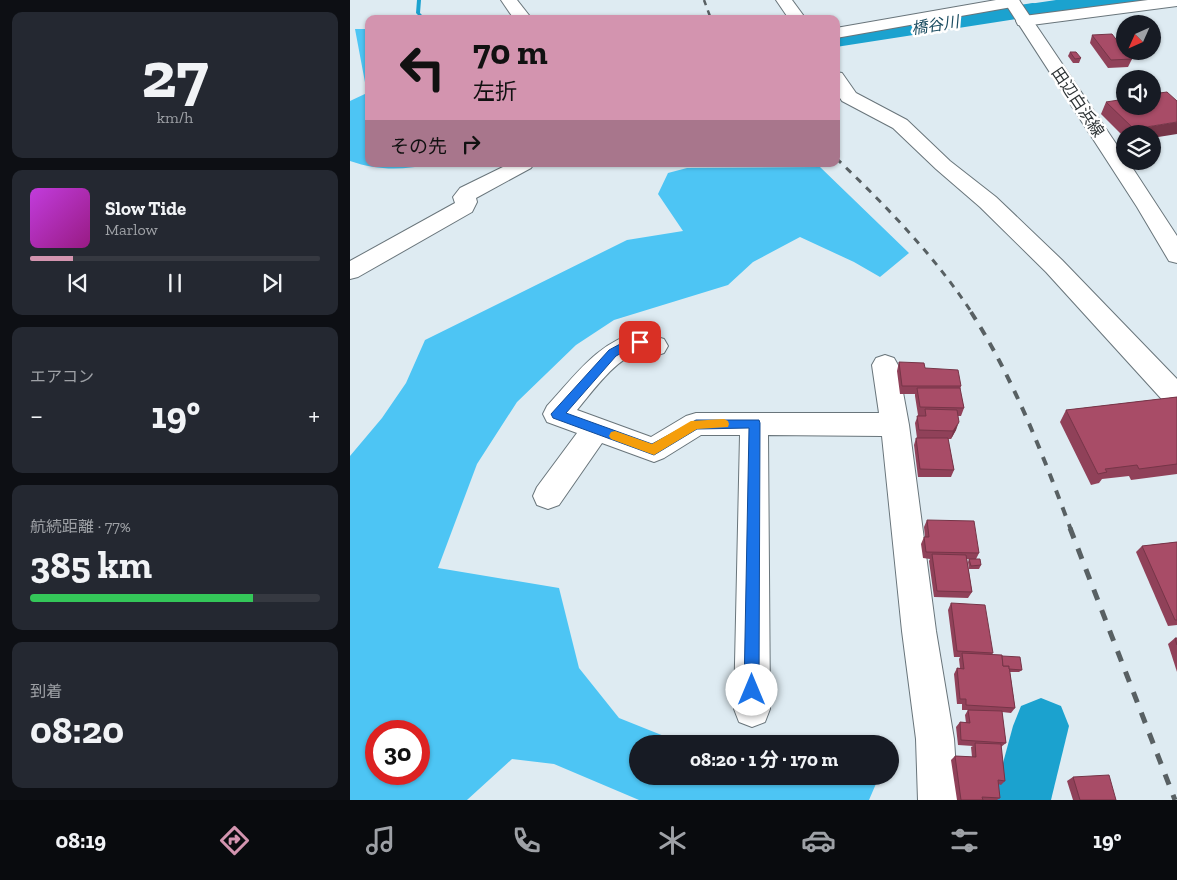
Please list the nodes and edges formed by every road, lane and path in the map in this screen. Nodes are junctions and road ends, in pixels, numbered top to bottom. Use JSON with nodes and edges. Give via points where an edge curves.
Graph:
{"nodes":[{"id":1,"x":510,"y":0,"type":"edge"},
{"id":2,"x":784,"y":0,"type":"edge"},
{"id":3,"x":1177,"y":1,"type":"edge"},
{"id":4,"x":1017,"y":9,"type":"edge"},
{"id":5,"x":519,"y":15,"type":"edge"},
{"id":6,"x":795,"y":15,"type":"edge"},
{"id":7,"x":840,"y":32,"type":"edge"},
{"id":8,"x":840,"y":83,"type":"edge"},
{"id":9,"x":518,"y":167,"type":"edge"},
{"id":10,"x":1177,"y":255,"type":"edge"},
{"id":11,"x":350,"y":271,"type":"edge"},
{"id":12,"x":655,"y":346,"type":"dead end"},
{"id":13,"x":885,"y":365,"type":"dead end"},
{"id":14,"x":1177,"y":396,"type":"edge"},
{"id":15,"x":754,"y":423,"type":"junction"},
{"id":16,"x":895,"y":425,"type":"junction"},
{"id":17,"x":596,"y":429,"type":"junction"},
{"id":18,"x":548,"y":496,"type":"dead end"},
{"id":19,"x":752,"y":709,"type":"dead end"},
{"id":20,"x":938,"y":800,"type":"edge"}],
"edges":[{"from":1,"to":5,"type":"street"},
{"from":2,"to":6,"type":"street"},
{"from":3,"to":4,"type":"street"},
{"from":4,"to":7,"type":"street"},
{"from":4,"to":10,"type":"street","name":"田辺白浜線"},
{"from":8,"to":14,"type":"street","via":[[849,97],[900,124],[942,165],[988,202],[1054,266]]},
{"from":9,"to":11,"type":"street","via":[[468,193],[464,197],[464,207]]},
{"from":12,"to":17,"type":"street","via":[[640,342],[612,353],[557,414]]},
{"from":13,"to":16,"type":"street"},
{"from":15,"to":16,"type":"street"},
{"from":15,"to":17,"type":"street","via":[[696,424],[654,450]]},
{"from":15,"to":19,"type":"street"},
{"from":16,"to":20,"type":"street","via":[[935,738]]},
{"from":17,"to":18,"type":"street"}]}
